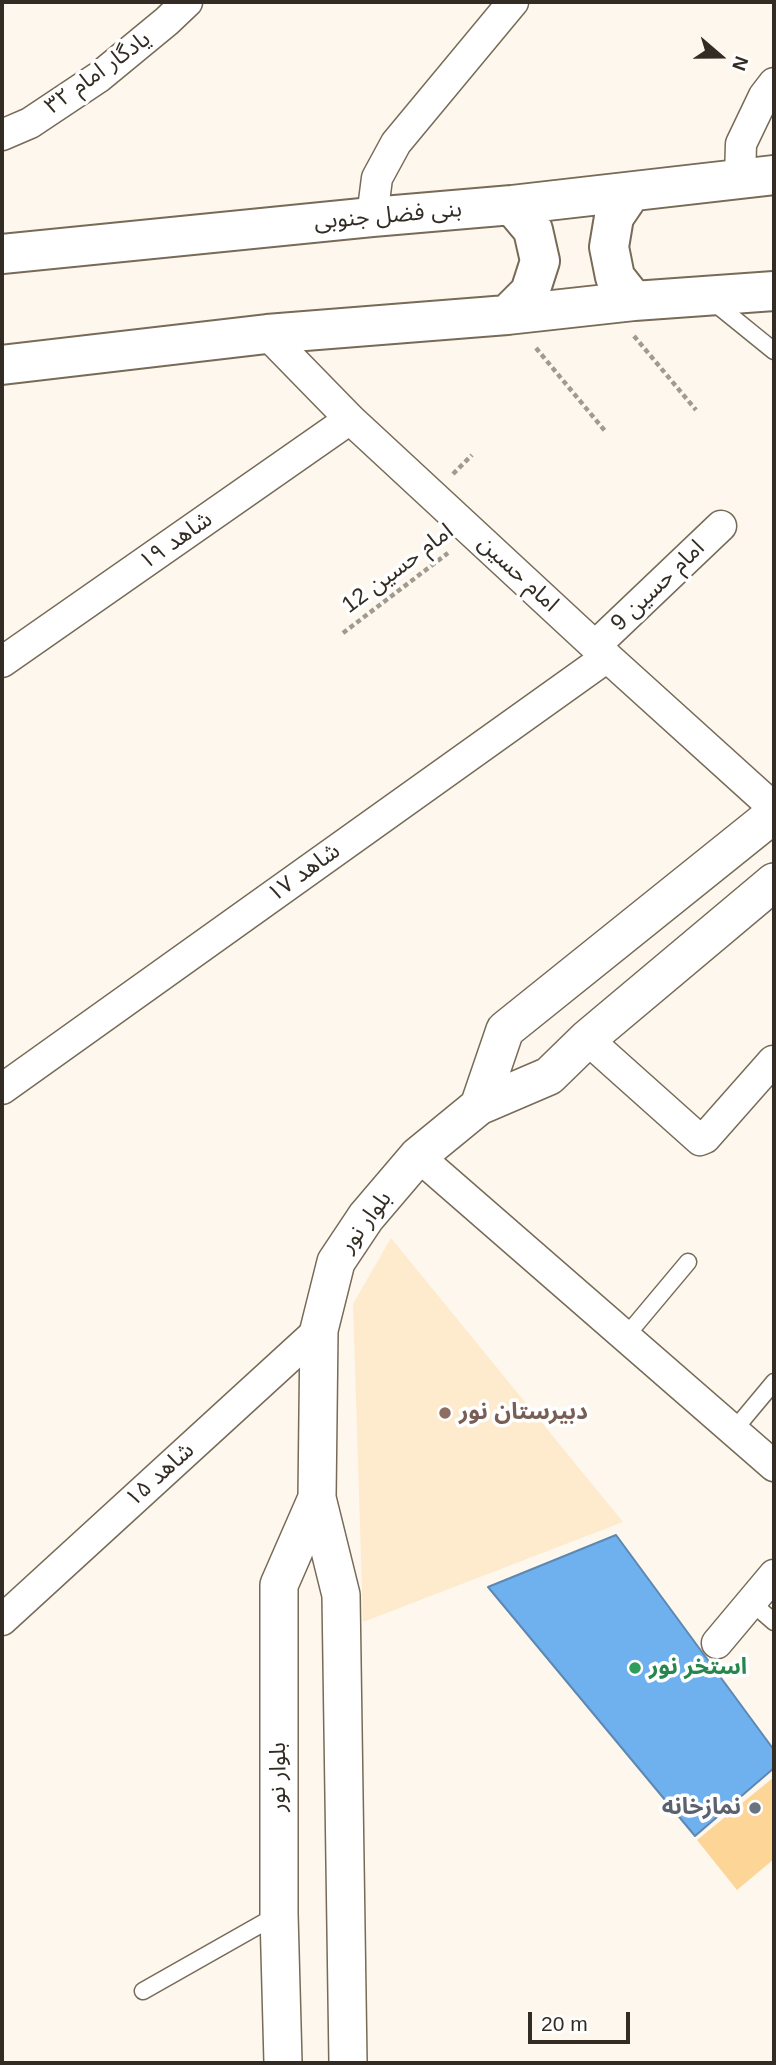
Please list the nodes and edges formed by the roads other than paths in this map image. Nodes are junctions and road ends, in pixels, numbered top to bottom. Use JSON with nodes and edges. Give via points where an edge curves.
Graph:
{"nodes":[{"id":1,"x":187,"y":2,"type":"edge"},
{"id":2,"x":513,"y":2,"type":"edge"},
{"id":3,"x":774,"y":83,"type":"edge"},
{"id":4,"x":2,"y":135,"type":"edge"},
{"id":5,"x":757,"y":177,"type":"edge"},
{"id":6,"x":631,"y":192,"type":"junction"},
{"id":7,"x":512,"y":205,"type":"junction"},
{"id":8,"x":372,"y":217,"type":"junction"},
{"id":9,"x":3,"y":247,"type":"edge"},
{"id":10,"x":774,"y":291,"type":"edge"},
{"id":11,"x":706,"y":297,"type":"junction"},
{"id":12,"x":620,"y":302,"type":"junction"},
{"id":13,"x":507,"y":315,"type":"junction"},
{"id":14,"x":267,"y":334,"type":"junction"},
{"id":15,"x":774,"y":351,"type":"edge"},
{"id":16,"x":2,"y":365,"type":"edge"},
{"id":17,"x":350,"y":419,"type":"junction"},
{"id":18,"x":721,"y":526,"type":"dead end"},
{"id":19,"x":601,"y":652,"type":"junction"},
{"id":20,"x":2,"y":662,"type":"edge"},
{"id":21,"x":774,"y":808,"type":"edge"},
{"id":22,"x":774,"y":814,"type":"edge"},
{"id":23,"x":774,"y":882,"type":"edge"},
{"id":24,"x":587,"y":1039,"type":"junction"},
{"id":25,"x":773,"y":1061,"type":"edge"},
{"id":26,"x":2,"y":1089,"type":"edge"},
{"id":27,"x":479,"y":1106,"type":"junction"},
{"id":28,"x":418,"y":1156,"type":"junction"},
{"id":29,"x":688,"y":1262,"type":"dead end"},
{"id":30,"x":319,"y":1330,"type":"junction"},
{"id":31,"x":626,"y":1336,"type":"junction"},
{"id":32,"x":774,"y":1382,"type":"edge"},
{"id":33,"x":734,"y":1430,"type":"junction"},
{"id":34,"x":774,"y":1466,"type":"edge"},
{"id":35,"x":317,"y":1498,"type":"junction"},
{"id":36,"x":774,"y":1575,"type":"edge"},
{"id":37,"x":751,"y":1602,"type":"junction"},
{"id":38,"x":2,"y":1620,"type":"edge"},
{"id":39,"x":774,"y":1622,"type":"edge"},
{"id":40,"x":717,"y":1643,"type":"dead end"},
{"id":41,"x":279,"y":1914,"type":"junction"},
{"id":42,"x":143,"y":1992,"type":"dead end"},
{"id":43,"x":281,"y":2062,"type":"edge"},
{"id":44,"x":348,"y":2063,"type":"edge"}],
"edges":[{"from":1,"to":4,"type":"street","name":"یادگار امام ۳۲","via":[[99,77],[30,123]]},
{"from":2,"to":8,"type":"street","via":[[396,143],[377,178]]},
{"from":3,"to":5,"type":"street","via":[[741,144]]},
{"from":5,"to":6,"type":"main road","name":"بنی فضل جنوبی"},
{"from":6,"to":7,"type":"main road","name":"بنی فضل جنوبی"},
{"from":6,"to":12,"type":"main road","via":[[614,217],[609,247]]},
{"from":7,"to":8,"type":"main road","name":"بنی فضل جنوبی"},
{"from":7,"to":13,"type":"main road","via":[[533,230],[540,261],[530,292]]},
{"from":8,"to":9,"type":"main road","name":"بنی فضل جنوبی"},
{"from":10,"to":11,"type":"main road"},
{"from":11,"to":12,"type":"main road"},
{"from":11,"to":15,"type":"lane"},
{"from":12,"to":13,"type":"main road"},
{"from":13,"to":14,"type":"main road"},
{"from":14,"to":16,"type":"main road"},
{"from":14,"to":17,"type":"street","name":"امام حسین"},
{"from":17,"to":19,"type":"street","name":"امام حسین"},
{"from":17,"to":20,"type":"street","name":"شاهد ۱۹"},
{"from":18,"to":19,"type":"street","name":"امام حسین 9"},
{"from":19,"to":21,"type":"street","name":"امام حسین"},
{"from":19,"to":26,"type":"street","name":"شاهد ۱۷"},
{"from":22,"to":27,"type":"street","via":[[505,1030]]},
{"from":23,"to":24,"type":"street","name":"بلوار نور"},
{"from":24,"to":25,"type":"street","via":[[700,1140]]},
{"from":24,"to":27,"type":"street","name":"بلوار نور","via":[[549,1076]]},
{"from":27,"to":28,"type":"street","name":"بلوار نور"},
{"from":28,"to":30,"type":"street","name":"بلوار نور","via":[[366,1217],[336,1262]]},
{"from":28,"to":31,"type":"street"},
{"from":29,"to":31,"type":"lane"},
{"from":30,"to":35,"type":"street","name":"بلوار نور"},
{"from":30,"to":38,"type":"street","name":"شاهد ۱۵"},
{"from":31,"to":33,"type":"street"},
{"from":32,"to":33,"type":"lane"},
{"from":33,"to":34,"type":"street"},
{"from":35,"to":41,"type":"street","name":"بلوار نور","via":[[279,1585]]},
{"from":35,"to":44,"type":"street","name":"بلوار نور","via":[[341,1595]]},
{"from":36,"to":37,"type":"street"},
{"from":37,"to":39,"type":"lane"},
{"from":37,"to":40,"type":"street"},
{"from":41,"to":42,"type":"lane"},
{"from":41,"to":43,"type":"street","name":"بلوار نور"}]}
